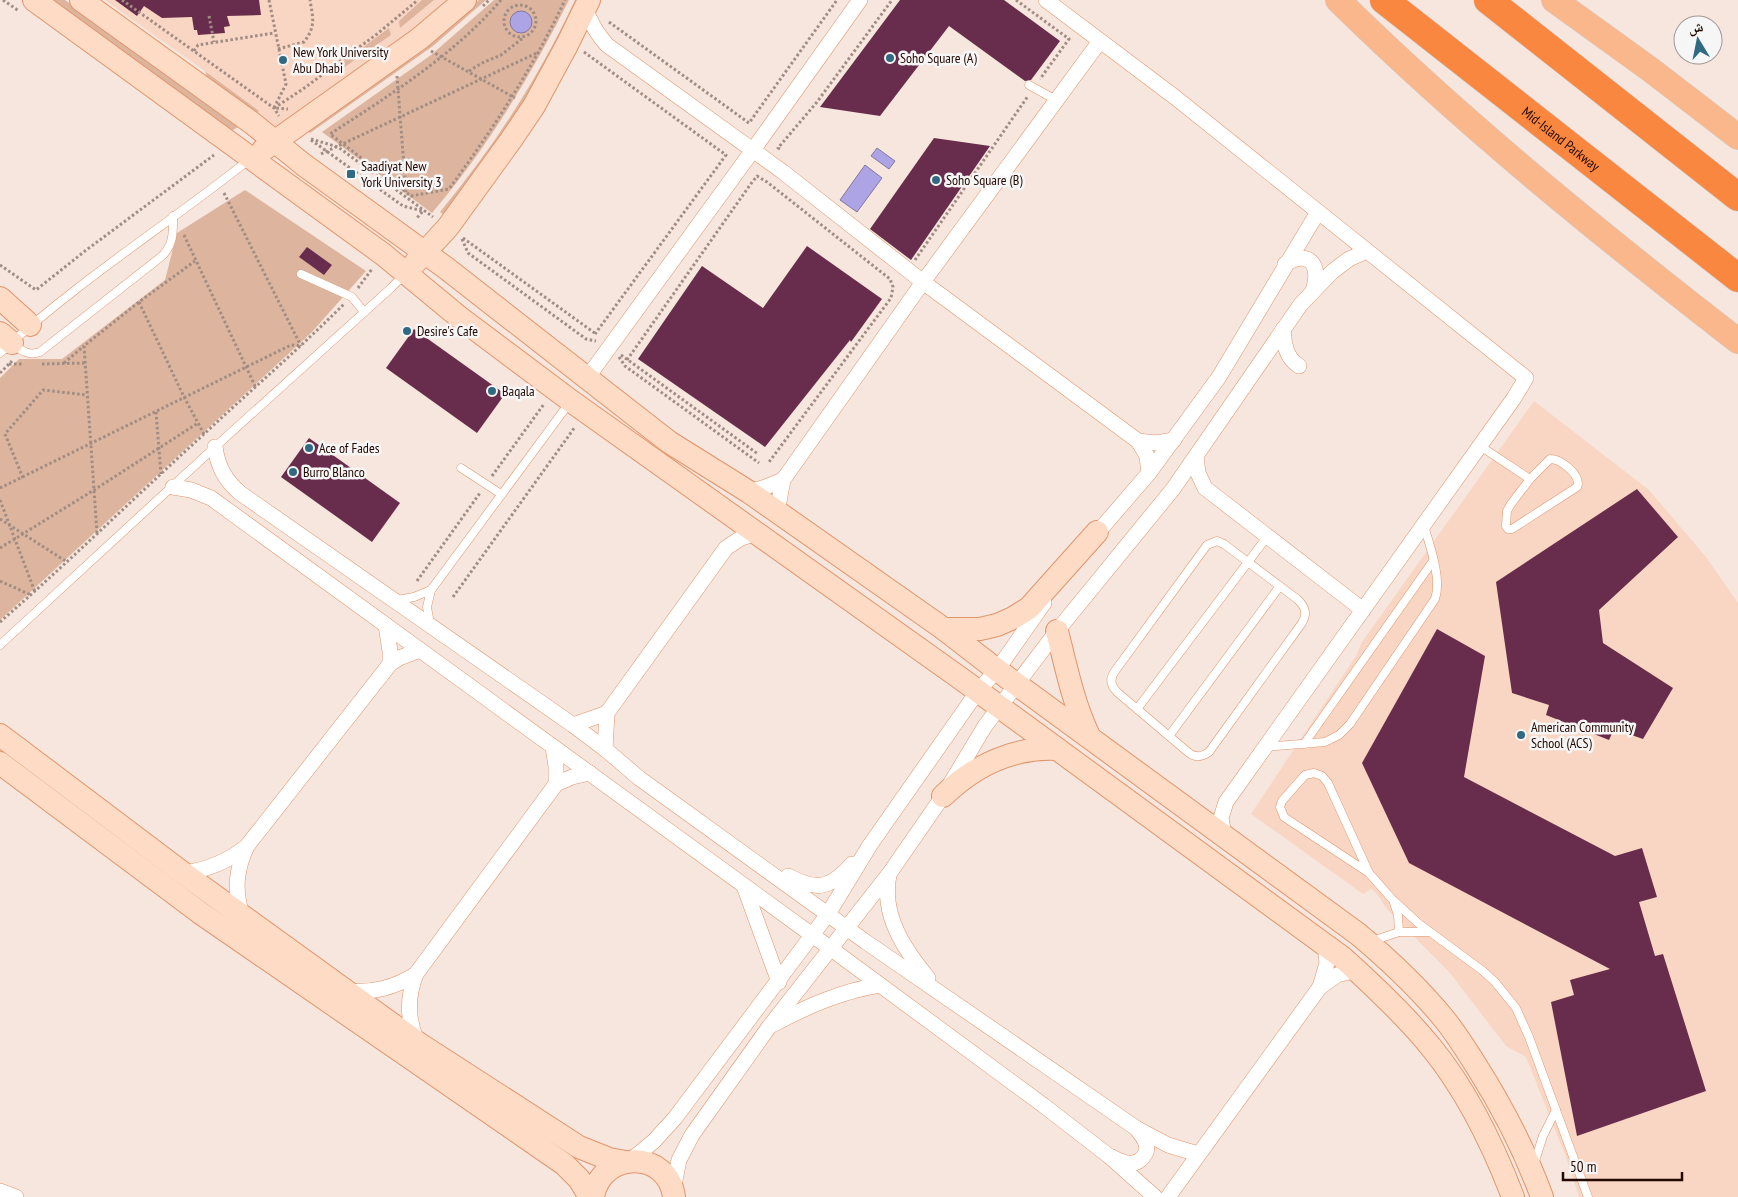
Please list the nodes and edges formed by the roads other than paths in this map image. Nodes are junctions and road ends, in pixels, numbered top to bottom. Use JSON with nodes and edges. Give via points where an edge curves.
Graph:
{"nodes":[{"id":1,"x":34,"y":0,"type":"edge"},
{"id":2,"x":81,"y":0,"type":"edge"},
{"id":3,"x":465,"y":0,"type":"edge"},
{"id":4,"x":1046,"y":0,"type":"edge"},
{"id":5,"x":1338,"y":0,"type":"edge"},
{"id":6,"x":1384,"y":0,"type":"edge"},
{"id":7,"x":1488,"y":0,"type":"edge"},
{"id":8,"x":1554,"y":0,"type":"edge"},
{"id":9,"x":855,"y":2,"type":"edge"},
{"id":10,"x":588,"y":5,"type":"edge"},
{"id":11,"x":1100,"y":41,"type":"junction"},
{"id":12,"x":607,"y":45,"type":"junction"},
{"id":13,"x":566,"y":48,"type":"junction"},
{"id":14,"x":1031,"y":87,"type":"road end"},
{"id":15,"x":1056,"y":100,"type":"junction"},
{"id":16,"x":1738,"y":137,"type":"edge"},
{"id":17,"x":275,"y":141,"type":"junction"},
{"id":18,"x":753,"y":150,"type":"junction"},
{"id":19,"x":252,"y":158,"type":"junction"},
{"id":20,"x":1738,"y":196,"type":"edge"},
{"id":21,"x":1318,"y":212,"type":"junction"},
{"id":22,"x":173,"y":216,"type":"junction"},
{"id":23,"x":1367,"y":251,"type":"junction"},
{"id":24,"x":424,"y":252,"type":"junction"},
{"id":25,"x":1285,"y":264,"type":"junction"},
{"id":26,"x":406,"y":273,"type":"junction"},
{"id":27,"x":301,"y":274,"type":"dead end"},
{"id":28,"x":1738,"y":278,"type":"edge"},
{"id":29,"x":923,"y":282,"type":"junction"},
{"id":30,"x":1313,"y":290,"type":"junction"},
{"id":31,"x":0,"y":298,"type":"edge"},
{"id":32,"x":364,"y":312,"type":"junction"},
{"id":33,"x":459,"y":317,"type":"junction"},
{"id":34,"x":30,"y":325,"type":"junction"},
{"id":35,"x":1283,"y":329,"type":"junction"},
{"id":36,"x":1738,"y":341,"type":"edge"},
{"id":37,"x":5,"y":348,"type":"edge"},
{"id":38,"x":1260,"y":363,"type":"junction"},
{"id":39,"x":587,"y":378,"type":"junction"},
{"id":40,"x":571,"y":401,"type":"junction"},
{"id":41,"x":1174,"y":440,"type":"junction"},
{"id":42,"x":1138,"y":441,"type":"junction"},
{"id":43,"x":669,"y":442,"type":"junction"},
{"id":44,"x":1480,"y":446,"type":"junction"},
{"id":45,"x":215,"y":447,"type":"junction"},
{"id":46,"x":1196,"y":458,"type":"junction"},
{"id":47,"x":461,"y":468,"type":"dead end"},
{"id":48,"x":1149,"y":473,"type":"junction"},
{"id":49,"x":1530,"y":479,"type":"junction"},
{"id":50,"x":783,"y":480,"type":"junction"},
{"id":51,"x":173,"y":487,"type":"junction"},
{"id":52,"x":1205,"y":488,"type":"junction"},
{"id":53,"x":1173,"y":490,"type":"junction"},
{"id":54,"x":749,"y":492,"type":"junction"},
{"id":55,"x":502,"y":494,"type":"junction"},
{"id":56,"x":728,"y":512,"type":"junction"},
{"id":57,"x":777,"y":512,"type":"junction"},
{"id":58,"x":1424,"y":525,"type":"junction"},
{"id":59,"x":1097,"y":532,"type":"junction"},
{"id":60,"x":757,"y":533,"type":"junction"},
{"id":61,"x":1267,"y":537,"type":"junction"},
{"id":62,"x":726,"y":548,"type":"junction"},
{"id":63,"x":1433,"y":561,"type":"junction"},
{"id":64,"x":1249,"y":562,"type":"junction"},
{"id":65,"x":1280,"y":586,"type":"junction"},
{"id":66,"x":431,"y":590,"type":"junction"},
{"id":67,"x":395,"y":601,"type":"junction"},
{"id":68,"x":1363,"y":610,"type":"junction"},
{"id":69,"x":386,"y":625,"type":"junction"},
{"id":70,"x":430,"y":625,"type":"junction"},
{"id":71,"x":944,"y":629,"type":"junction"},
{"id":72,"x":1057,"y":631,"type":"junction"},
{"id":73,"x":0,"y":644,"type":"edge"},
{"id":74,"x":420,"y":650,"type":"junction"},
{"id":75,"x":390,"y":664,"type":"junction"},
{"id":76,"x":997,"y":670,"type":"junction"},
{"id":77,"x":1017,"y":684,"type":"junction"},
{"id":78,"x":978,"y":692,"type":"junction"},
{"id":79,"x":999,"y":708,"type":"junction"},
{"id":80,"x":1137,"y":709,"type":"junction"},
{"id":81,"x":607,"y":713,"type":"junction"},
{"id":82,"x":573,"y":725,"type":"junction"},
{"id":83,"x":0,"y":735,"type":"edge"},
{"id":84,"x":1169,"y":736,"type":"junction"},
{"id":85,"x":1090,"y":737,"type":"junction"},
{"id":86,"x":1304,"y":744,"type":"junction"},
{"id":87,"x":553,"y":747,"type":"junction"},
{"id":88,"x":1265,"y":747,"type":"junction"},
{"id":89,"x":605,"y":749,"type":"junction"},
{"id":90,"x":1057,"y":749,"type":"junction"},
{"id":91,"x":5,"y":770,"type":"edge"},
{"id":92,"x":590,"y":773,"type":"junction"},
{"id":93,"x":556,"y":784,"type":"junction"},
{"id":94,"x":943,"y":796,"type":"junction"},
{"id":95,"x":1226,"y":802,"type":"junction"},
{"id":96,"x":1192,"y":813,"type":"junction"},
{"id":97,"x":1224,"y":835,"type":"junction"},
{"id":98,"x":247,"y":846,"type":"junction"},
{"id":99,"x":870,"y":846,"type":"junction"},
{"id":100,"x":746,"y":855,"type":"junction"},
{"id":101,"x":183,"y":873,"type":"junction"},
{"id":102,"x":890,"y":874,"type":"junction"},
{"id":103,"x":1369,"y":874,"type":"junction"},
{"id":104,"x":744,"y":886,"type":"junction"},
{"id":105,"x":1392,"y":899,"type":"junction"},
{"id":106,"x":828,"y":914,"type":"junction"},
{"id":107,"x":242,"y":915,"type":"junction"},
{"id":108,"x":847,"y":928,"type":"junction"},
{"id":109,"x":1399,"y":932,"type":"junction"},
{"id":110,"x":1432,"y":933,"type":"junction"},
{"id":111,"x":813,"y":936,"type":"junction"},
{"id":112,"x":1367,"y":942,"type":"junction"},
{"id":113,"x":1325,"y":944,"type":"junction"},
{"id":114,"x":830,"y":948,"type":"junction"},
{"id":115,"x":1356,"y":970,"type":"junction"},
{"id":116,"x":416,"y":974,"type":"junction"},
{"id":117,"x":779,"y":982,"type":"junction"},
{"id":118,"x":880,"y":985,"type":"junction"},
{"id":119,"x":1320,"y":987,"type":"junction"},
{"id":120,"x":347,"y":991,"type":"junction"},
{"id":121,"x":946,"y":996,"type":"junction"},
{"id":122,"x":768,"y":1027,"type":"junction"},
{"id":123,"x":418,"y":1043,"type":"junction"},
{"id":124,"x":1556,"y":1110,"type":"junction"},
{"id":125,"x":1136,"y":1128,"type":"junction"},
{"id":126,"x":1198,"y":1154,"type":"junction"},
{"id":127,"x":1108,"y":1156,"type":"junction"},
{"id":128,"x":628,"y":1162,"type":"junction"},
{"id":129,"x":1532,"y":1171,"type":"junction"},
{"id":130,"x":0,"y":1191,"type":"edge"},
{"id":131,"x":674,"y":1194,"type":"edge"},
{"id":132,"x":16,"y":1197,"type":"edge"},
{"id":133,"x":592,"y":1197,"type":"edge"},
{"id":134,"x":1155,"y":1197,"type":"edge"},
{"id":135,"x":1168,"y":1197,"type":"edge"},
{"id":136,"x":1513,"y":1197,"type":"edge"},
{"id":137,"x":1542,"y":1197,"type":"edge"},
{"id":138,"x":1588,"y":1197,"type":"edge"}],
"edges":[{"from":1,"to":19,"type":"street"},
{"from":2,"to":17,"type":"street"},
{"from":3,"to":17,"type":"street","via":[[419,40]]},
{"from":4,"to":11,"type":"street"},
{"from":5,"to":36,"type":"main road","via":[[1527,171]]},
{"from":6,"to":28,"type":"highway","name":"Mid-Island Parkway"},
{"from":7,"to":20,"type":"highway"},
{"from":8,"to":16,"type":"main road"},
{"from":9,"to":18,"type":"street"},
{"from":10,"to":12,"type":"street","via":[[591,24]]},
{"from":10,"to":13,"type":"street"},
{"from":11,"to":15,"type":"street"},
{"from":11,"to":21,"type":"street"},
{"from":12,"to":13,"type":"street","via":[[592,39],[580,40]]},
{"from":12,"to":18,"type":"street"},
{"from":13,"to":24,"type":"street","via":[[534,106],[500,157],[448,227]]},
{"from":14,"to":15,"type":"lane"},
{"from":15,"to":29,"type":"street"},
{"from":17,"to":19,"type":"street"},
{"from":17,"to":24,"type":"street"},
{"from":18,"to":29,"type":"street"},
{"from":18,"to":39,"type":"street"},
{"from":19,"to":22,"type":"lane"},
{"from":19,"to":26,"type":"street"},
{"from":21,"to":23,"type":"street"},
{"from":21,"to":25,"type":"street"},
{"from":22,"to":34,"type":"lane"},
{"from":22,"to":37,"type":"lane","via":[[172,240],[168,250],[48,346],[34,354]]},
{"from":23,"to":30,"type":"street","via":[[1349,259]]},
{"from":23,"to":44,"type":"street","via":[[1526,378]]},
{"from":24,"to":26,"type":"street"},
{"from":24,"to":39,"type":"street"},
{"from":25,"to":30,"type":"street","via":[[1300,258],[1314,264],[1317,273]]},
{"from":25,"to":41,"type":"street","via":[[1238,348]]},
{"from":26,"to":32,"type":"lane"},
{"from":26,"to":33,"type":"street"},
{"from":27,"to":32,"type":"lane","via":[[352,297]]},
{"from":29,"to":42,"type":"street"},
{"from":29,"to":50,"type":"street"},
{"from":30,"to":35,"type":"street"},
{"from":31,"to":34,"type":"street"},
{"from":32,"to":45,"type":"lane"},
{"from":33,"to":39,"type":"street","via":[[486,323],[566,382],[577,385]]},
{"from":33,"to":40,"type":"street"},
{"from":34,"to":37,"type":"lane"},
{"from":35,"to":38,"type":"street"},
{"from":35,"to":38,"type":"street","via":[[1286,350],[1294,362],[1280,359]]},
{"from":38,"to":46,"type":"street"},
{"from":39,"to":43,"type":"street"},
{"from":40,"to":43,"type":"street","via":[[594,399],[650,435]]},
{"from":40,"to":55,"type":"lane"},
{"from":40,"to":56,"type":"street"},
{"from":41,"to":42,"type":"street"},
{"from":41,"to":48,"type":"street"},
{"from":42,"to":48,"type":"street","via":[[1147,456]]},
{"from":43,"to":54,"type":"street"},
{"from":44,"to":49,"type":"lane"},
{"from":44,"to":58,"type":"street"},
{"from":45,"to":51,"type":"lane"},
{"from":45,"to":67,"type":"street","via":[[221,470],[240,493]]},
{"from":46,"to":52,"type":"street"},
{"from":46,"to":53,"type":"street"},
{"from":47,"to":55,"type":"lane"},
{"from":48,"to":59,"type":"street"},
{"from":49,"to":49,"type":"lane","via":[[1553,459],[1579,481],[1577,487],[1508,529],[1509,507]]},
{"from":50,"to":54,"type":"street"},
{"from":50,"to":57,"type":"street"},
{"from":51,"to":69,"type":"street","via":[[211,498]]},
{"from":51,"to":73,"type":"lane"},
{"from":52,"to":53,"type":"street"},
{"from":52,"to":61,"type":"street"},
{"from":53,"to":72,"type":"street"},
{"from":54,"to":57,"type":"street"},
{"from":55,"to":66,"type":"lane"},
{"from":56,"to":60,"type":"street"},
{"from":56,"to":62,"type":"street","via":[[730,531]]},
{"from":57,"to":71,"type":"street"},
{"from":58,"to":63,"type":"lane"},
{"from":58,"to":68,"type":"street"},
{"from":59,"to":71,"type":"street","via":[[1028,608],[1013,618],[980,629]]},
{"from":59,"to":76,"type":"street"},
{"from":60,"to":62,"type":"street"},
{"from":60,"to":78,"type":"street"},
{"from":61,"to":64,"type":"lane"},
{"from":61,"to":68,"type":"street"},
{"from":62,"to":81,"type":"street"},
{"from":63,"to":86,"type":"lane"},
{"from":63,"to":86,"type":"lane","via":[[1438,588],[1436,599],[1350,724],[1333,739]]},
{"from":64,"to":65,"type":"lane"},
{"from":64,"to":80,"type":"lane"},
{"from":64,"to":80,"type":"lane","via":[[1221,542],[1207,545],[1112,674],[1114,690]]},
{"from":65,"to":84,"type":"lane"},
{"from":65,"to":84,"type":"lane","via":[[1304,605],[1305,619],[1212,748],[1206,755],[1197,757]]},
{"from":66,"to":67,"type":"lane"},
{"from":66,"to":70,"type":"lane","via":[[427,607]]},
{"from":67,"to":70,"type":"street"},
{"from":68,"to":88,"type":"street"},
{"from":69,"to":74,"type":"street"},
{"from":69,"to":75,"type":"street"},
{"from":70,"to":82,"type":"street"},
{"from":71,"to":76,"type":"street"},
{"from":72,"to":77,"type":"street"},
{"from":72,"to":85,"type":"street","via":[[1071,692]]},
{"from":74,"to":75,"type":"street"},
{"from":74,"to":87,"type":"street"},
{"from":75,"to":98,"type":"street"},
{"from":76,"to":77,"type":"street"},
{"from":76,"to":78,"type":"street"},
{"from":77,"to":79,"type":"street"},
{"from":77,"to":85,"type":"street"},
{"from":78,"to":79,"type":"street"},
{"from":78,"to":99,"type":"street"},
{"from":79,"to":90,"type":"street"},
{"from":79,"to":94,"type":"street"},
{"from":80,"to":84,"type":"lane"},
{"from":81,"to":82,"type":"street"},
{"from":81,"to":89,"type":"street"},
{"from":82,"to":89,"type":"street"},
{"from":83,"to":101,"type":"street"},
{"from":85,"to":96,"type":"street"},
{"from":86,"to":88,"type":"lane"},
{"from":87,"to":92,"type":"street"},
{"from":87,"to":93,"type":"street"},
{"from":88,"to":95,"type":"street"},
{"from":89,"to":100,"type":"street","via":[[639,778]]},
{"from":90,"to":94,"type":"street","via":[[1032,749],[995,760],[967,776]]},
{"from":90,"to":113,"type":"street"},
{"from":91,"to":133,"type":"street","via":[[198,912],[564,1164]]},
{"from":92,"to":93,"type":"street"},
{"from":92,"to":104,"type":"street"},
{"from":93,"to":116,"type":"street"},
{"from":94,"to":102,"type":"street"},
{"from":95,"to":96,"type":"street","via":[[1210,811]]},
{"from":95,"to":97,"type":"street","via":[[1221,818]]},
{"from":96,"to":97,"type":"street"},
{"from":97,"to":112,"type":"street"},
{"from":98,"to":101,"type":"street","via":[[217,865]]},
{"from":98,"to":107,"type":"street","via":[[236,880]]},
{"from":99,"to":100,"type":"street","via":[[834,882],[823,886],[804,884]]},
{"from":99,"to":106,"type":"street"},
{"from":100,"to":106,"type":"street"},
{"from":101,"to":107,"type":"street"},
{"from":102,"to":108,"type":"street"},
{"from":102,"to":121,"type":"street","via":[[887,897],[900,939],[920,969]]},
{"from":103,"to":103,"type":"lane","via":[[1284,817],[1280,806],[1282,801],[1305,775],[1314,773],[1326,779]]},
{"from":103,"to":105,"type":"lane"},
{"from":104,"to":111,"type":"street"},
{"from":104,"to":117,"type":"street"},
{"from":105,"to":109,"type":"lane","via":[[1398,915]]},
{"from":105,"to":110,"type":"lane"},
{"from":106,"to":108,"type":"street"},
{"from":106,"to":111,"type":"street"},
{"from":107,"to":120,"type":"street"},
{"from":108,"to":114,"type":"street"},
{"from":108,"to":121,"type":"street"},
{"from":109,"to":110,"type":"lane"},
{"from":109,"to":112,"type":"lane"},
{"from":110,"to":124,"type":"lane","via":[[1483,971],[1511,1001],[1523,1022]]},
{"from":111,"to":114,"type":"street"},
{"from":111,"to":117,"type":"street"},
{"from":112,"to":129,"type":"street","via":[[1418,990],[1461,1041],[1507,1119]]},
{"from":113,"to":115,"type":"street"},
{"from":113,"to":119,"type":"street","via":[[1327,964]]},
{"from":114,"to":118,"type":"street"},
{"from":114,"to":122,"type":"street"},
{"from":115,"to":119,"type":"street","via":[[1337,975]]},
{"from":115,"to":136,"type":"street","via":[[1432,1048],[1478,1121]]},
{"from":116,"to":120,"type":"street","via":[[395,986],[371,992]]},
{"from":116,"to":123,"type":"street","via":[[408,1009]]},
{"from":117,"to":128,"type":"street","via":[[675,1118]]},
{"from":118,"to":122,"type":"street","via":[[829,998]]},
{"from":118,"to":127,"type":"street"},
{"from":119,"to":126,"type":"street"},
{"from":120,"to":123,"type":"street"},
{"from":121,"to":125,"type":"street"},
{"from":122,"to":131,"type":"street","via":[[685,1147],[676,1170]]},
{"from":123,"to":128,"type":"street","via":[[579,1147],[609,1159]]},
{"from":124,"to":129,"type":"lane","via":[[1543,1136]]},
{"from":124,"to":138,"type":"lane"},
{"from":125,"to":126,"type":"street","via":[[1168,1145]]},
{"from":125,"to":127,"type":"street","via":[[1147,1145],[1141,1160],[1133,1163]]},
{"from":126,"to":135,"type":"street"},
{"from":127,"to":134,"type":"street"},
{"from":128,"to":131,"type":"street","via":[[657,1168]]},
{"from":128,"to":133,"type":"street","via":[[616,1165],[601,1177]]},
{"from":129,"to":137,"type":"street"},
{"from":130,"to":132,"type":"street"}]}
